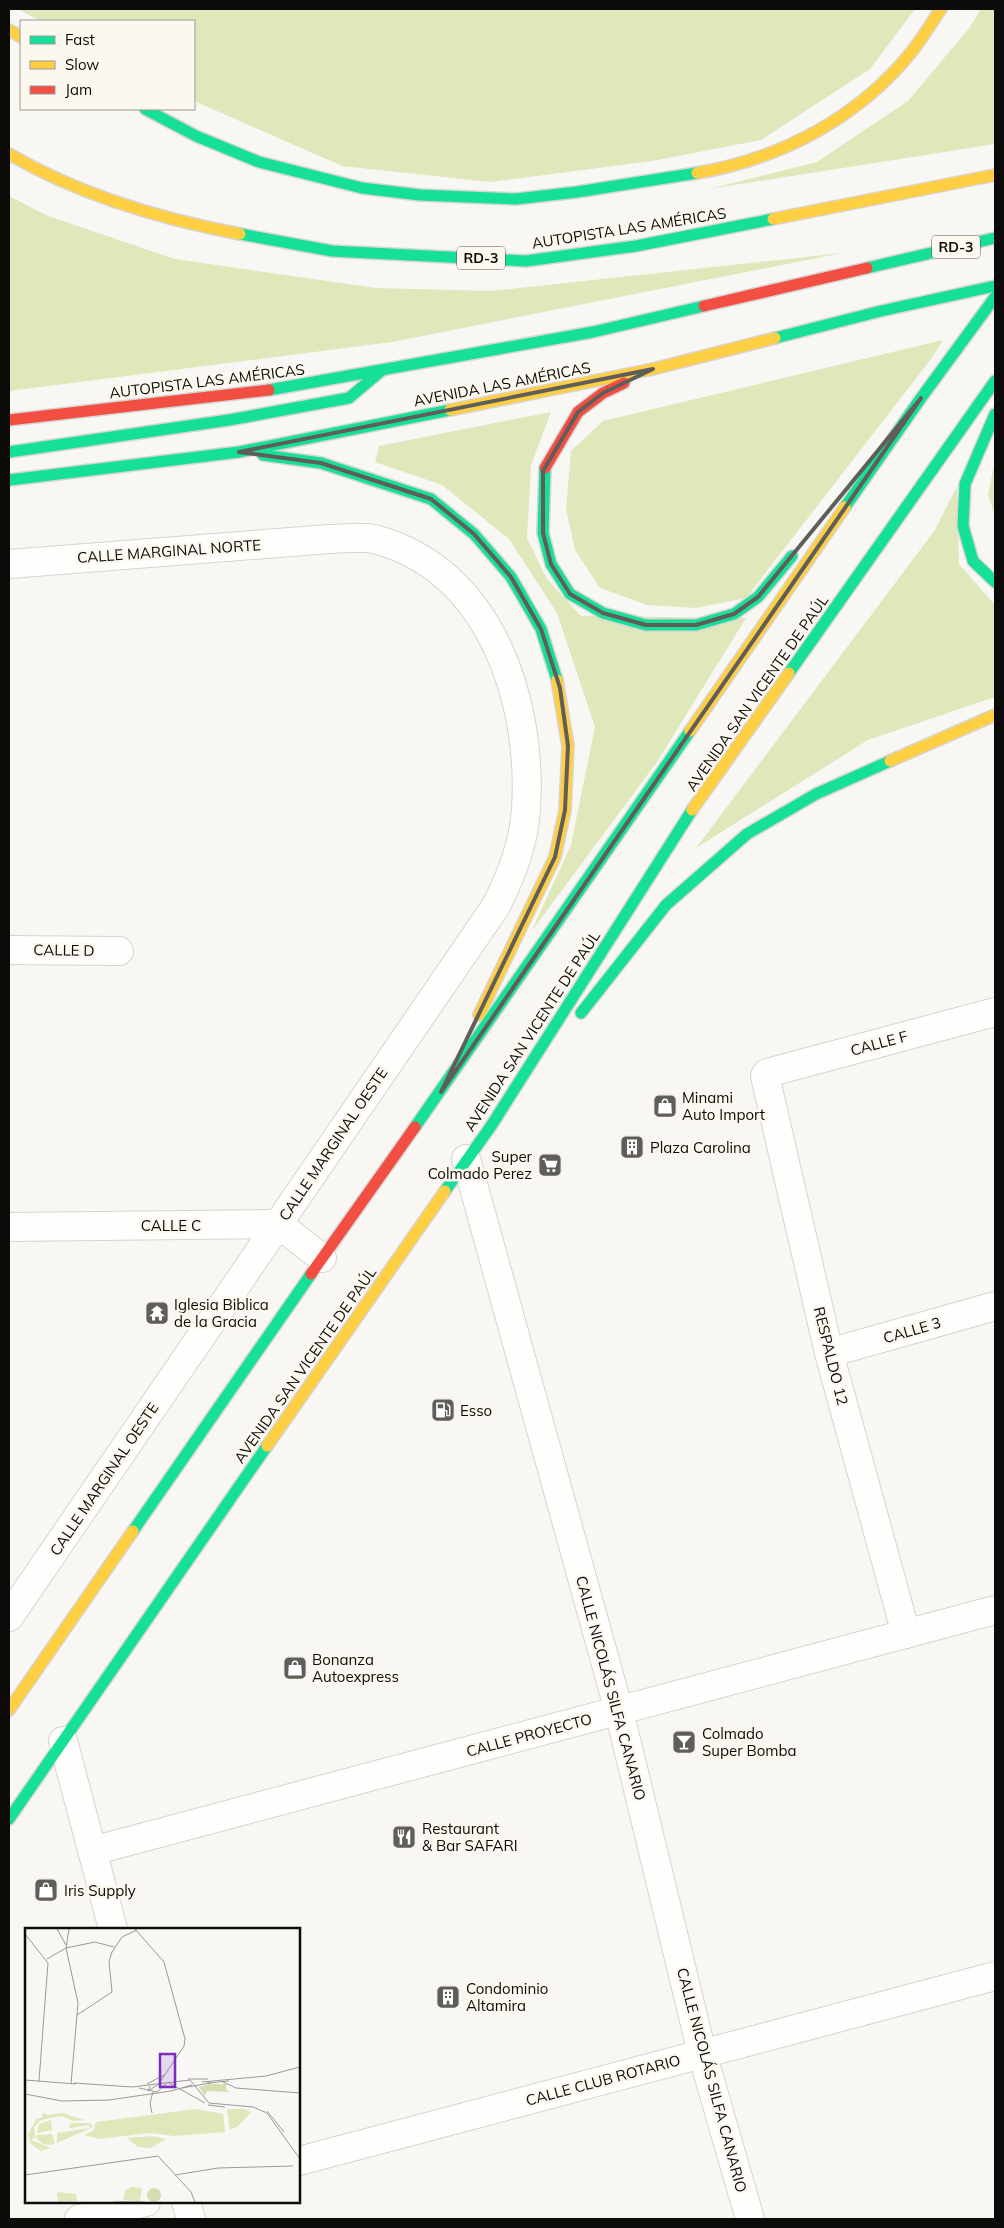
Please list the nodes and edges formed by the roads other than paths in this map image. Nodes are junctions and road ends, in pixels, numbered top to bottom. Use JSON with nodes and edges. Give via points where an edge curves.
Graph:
{"nodes":[{"id":1,"x":941,"y":9,"type":"edge"},
{"id":2,"x":9,"y":30,"type":"edge"},
{"id":3,"x":20,"y":36,"type":"edge"},
{"id":4,"x":147,"y":110,"type":"edge"},
{"id":5,"x":9,"y":154,"type":"edge"},
{"id":6,"x":995,"y":175,"type":"edge"},
{"id":7,"x":995,"y":238,"type":"edge"},
{"id":8,"x":995,"y":286,"type":"edge"},
{"id":9,"x":995,"y":297,"type":"edge"},
{"id":10,"x":653,"y":369,"type":"junction"},
{"id":11,"x":382,"y":370,"type":"junction"},
{"id":12,"x":995,"y":381,"type":"edge"},
{"id":13,"x":921,"y":398,"type":"junction"},
{"id":14,"x":995,"y":414,"type":"edge"},
{"id":15,"x":9,"y":420,"type":"edge"},
{"id":16,"x":9,"y":452,"type":"edge"},
{"id":17,"x":239,"y":452,"type":"junction"},
{"id":18,"x":9,"y":480,"type":"edge"},
{"id":19,"x":821,"y":520,"type":"dead end"},
{"id":20,"x":802,"y":544,"type":"dead end"},
{"id":21,"x":9,"y":564,"type":"edge"},
{"id":22,"x":995,"y":582,"type":"edge"},
{"id":23,"x":492,"y":632,"type":"joint"},
{"id":24,"x":995,"y":715,"type":"edge"},
{"id":25,"x":9,"y":950,"type":"edge"},
{"id":26,"x":119,"y":951,"type":"dead end"},
{"id":27,"x":995,"y":1012,"type":"edge"},
{"id":28,"x":576,"y":1019,"type":"dead end"},
{"id":29,"x":564,"y":1035,"type":"dead end"},
{"id":30,"x":764,"y":1076,"type":"joint"},
{"id":31,"x":441,"y":1092,"type":"junction"},
{"id":32,"x":491,"y":1126,"type":"junction"},
{"id":33,"x":466,"y":1159,"type":"junction"},
{"id":34,"x":278,"y":1224,"type":"junction"},
{"id":35,"x":9,"y":1227,"type":"edge"},
{"id":36,"x":322,"y":1258,"type":"junction"},
{"id":37,"x":995,"y":1306,"type":"edge"},
{"id":38,"x":829,"y":1353,"type":"junction"},
{"id":39,"x":995,"y":1610,"type":"edge"},
{"id":40,"x":9,"y":1618,"type":"edge"},
{"id":41,"x":906,"y":1634,"type":"junction"},
{"id":42,"x":9,"y":1710,"type":"edge"},
{"id":43,"x":619,"y":1712,"type":"junction"},
{"id":44,"x":63,"y":1741,"type":"junction"},
{"id":45,"x":9,"y":1819,"type":"edge"},
{"id":46,"x":92,"y":1851,"type":"junction"},
{"id":47,"x":113,"y":1928,"type":"edge"},
{"id":48,"x":995,"y":1976,"type":"edge"},
{"id":49,"x":702,"y":2053,"type":"junction"},
{"id":50,"x":300,"y":2161,"type":"edge"},
{"id":51,"x":142,"y":2203,"type":"edge"},
{"id":52,"x":186,"y":2203,"type":"edge"},
{"id":53,"x":79,"y":2219,"type":"edge"},
{"id":54,"x":191,"y":2219,"type":"edge"},
{"id":55,"x":750,"y":2219,"type":"edge"}],
"edges":[{"from":1,"to":4,"type":"main road","via":[[913,50],[871,94],[821,130],[759,159],[714,170],[568,193],[516,199],[420,195],[362,188],[259,162],[196,136]]},
{"from":2,"to":3,"type":"main road"},
{"from":5,"to":6,"type":"main road","name":"AUTOPISTA LAS AMÉRICAS","number":"RD-3","via":[[40,172],[195,226],[332,251],[526,261],[636,246]]},
{"from":7,"to":11,"type":"main road","name":"AUTOPISTA LAS AMÉRICAS","number":"RD-3","via":[[593,332]]},
{"from":8,"to":10,"type":"main road","name":"AVENIDA LAS AMÉRICAS","via":[[881,311]]},
{"from":9,"to":13,"type":"main road"},
{"from":10,"to":17,"type":"main road","name":"AVENIDA LAS AMÉRICAS"},
{"from":10,"to":20,"type":"main road","via":[[604,393],[578,412],[543,471],[543,533],[551,564],[570,594],[603,613],[646,625],[696,625],[734,614],[758,597]]},
{"from":11,"to":15,"type":"main road","name":"AUTOPISTA LAS AMÉRICAS","number":"RD-3","via":[[249,394]]},
{"from":11,"to":16,"type":"main road","via":[[348,398],[229,420]]},
{"from":12,"to":32,"type":"main road","name":"AVENIDA SAN VICENTE DE PAÚL","via":[[674,836]]},
{"from":13,"to":19,"type":"main road"},
{"from":13,"to":31,"type":"main road"},
{"from":14,"to":22,"type":"main road","via":[[965,484],[963,526],[974,561]]},
{"from":17,"to":18,"type":"main road","name":"AVENIDA LAS AMÉRICAS"},
{"from":17,"to":31,"type":"main road","via":[[321,463],[430,499],[474,534],[511,576],[541,629],[560,688],[568,746],[565,810],[554,857]]},
{"from":21,"to":23,"type":"street","name":"CALLE MARGINAL NORTE","via":[[329,539],[373,539],[414,554],[455,585]]},
{"from":23,"to":34,"type":"street","name":"CALLE MARGINAL OESTE","via":[[514,688],[525,756],[526,810],[514,870],[496,906]]},
{"from":24,"to":28,"type":"main road","via":[[816,794],[747,834],[666,905]]},
{"from":25,"to":26,"type":"street","name":"CALLE D"},
{"from":27,"to":30,"type":"street","name":"CALLE F"},
{"from":29,"to":32,"type":"main road"},
{"from":30,"to":38,"type":"street","name":"RESPALDO 12"},
{"from":31,"to":36,"type":"main road"},
{"from":32,"to":33,"type":"main road","name":"AVENIDA SAN VICENTE DE PAÚL"},
{"from":33,"to":43,"type":"street","name":"CALLE NICOLÁS SILFA CANARIO"},
{"from":33,"to":44,"type":"main road","name":"AVENIDA SAN VICENTE DE PAÚL"},
{"from":34,"to":35,"type":"street","name":"CALLE C"},
{"from":34,"to":36,"type":"street"},
{"from":34,"to":40,"type":"street","name":"CALLE MARGINAL OESTE"},
{"from":36,"to":42,"type":"main road"},
{"from":37,"to":38,"type":"street","name":"CALLE 3"},
{"from":38,"to":41,"type":"street","name":"RESPALDO 12"},
{"from":39,"to":41,"type":"street","name":"CALLE PROYECTO"},
{"from":41,"to":43,"type":"street","name":"CALLE PROYECTO"},
{"from":43,"to":46,"type":"street","name":"CALLE PROYECTO"},
{"from":43,"to":49,"type":"street","name":"CALLE NICOLÁS SILFA CANARIO"},
{"from":44,"to":45,"type":"main road","name":"AVENIDA SAN VICENTE DE PAÚL"},
{"from":44,"to":46,"type":"street"},
{"from":46,"to":47,"type":"street"},
{"from":48,"to":49,"type":"street","name":"CALLE CLUB ROTARIO"},
{"from":49,"to":50,"type":"street","name":"CALLE CLUB ROTARIO"},
{"from":49,"to":55,"type":"street","name":"CALLE NICOLÁS SILFA CANARIO"},
{"from":51,"to":53,"type":"street"},
{"from":52,"to":54,"type":"street"}]}
